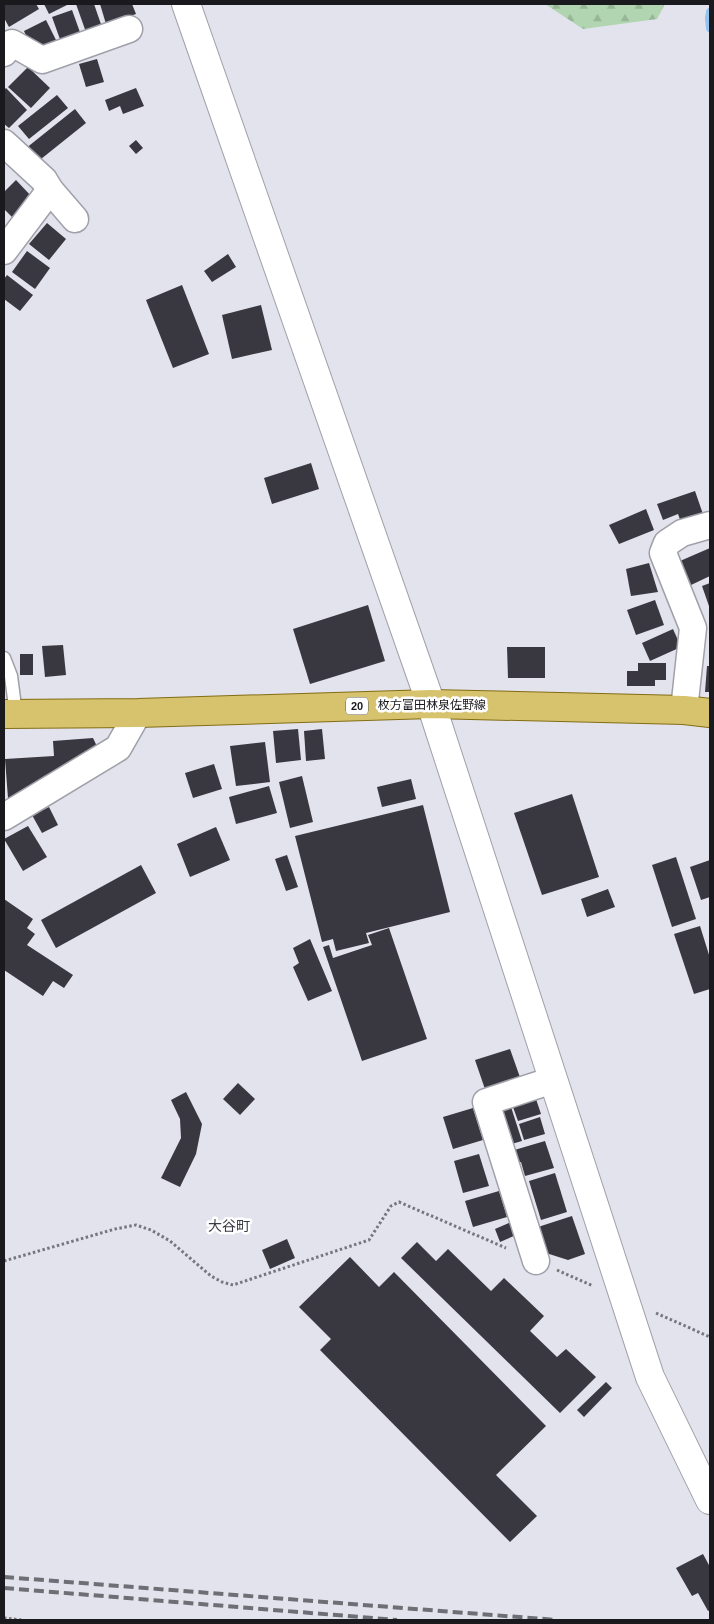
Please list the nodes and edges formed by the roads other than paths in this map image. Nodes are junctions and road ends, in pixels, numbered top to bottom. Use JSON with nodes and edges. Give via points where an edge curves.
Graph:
{"nodes":[{"id":1,"x":186,"y":4,"type":"edge"},
{"id":2,"x":129,"y":29,"type":"dead end"},
{"id":3,"x":6,"y":43,"type":"edge"},
{"id":4,"x":4,"y":143,"type":"edge"},
{"id":5,"x":50,"y":190,"type":"junction"},
{"id":6,"x":75,"y":220,"type":"dead end"},
{"id":7,"x":4,"y":251,"type":"edge"},
{"id":8,"x":710,"y":525,"type":"edge"},
{"id":9,"x":4,"y":658,"type":"edge"},
{"id":10,"x":431,"y":704,"type":"junction"},
{"id":11,"x":684,"y":710,"type":"junction"},
{"id":12,"x":138,"y":713,"type":"junction"},
{"id":13,"x":710,"y":713,"type":"edge"},
{"id":14,"x":10,"y":714,"type":"edge"},
{"id":15,"x":4,"y":817,"type":"edge"},
{"id":16,"x":553,"y":1080,"type":"junction"},
{"id":17,"x":536,"y":1261,"type":"road end"},
{"id":18,"x":710,"y":1500,"type":"edge"}],
"edges":[{"from":1,"to":10,"type":"street"},
{"from":2,"to":3,"type":"street","via":[[42,60]]},
{"from":4,"to":5,"type":"street","via":[[44,180]]},
{"from":5,"to":6,"type":"street"},
{"from":5,"to":7,"type":"street"},
{"from":8,"to":11,"type":"street","via":[[682,533],[668,543],[663,553],[693,628]]},
{"from":9,"to":14,"type":"lane","via":[[11,676]]},
{"from":10,"to":11,"type":"main road","name":"枚方富田林泉佐野線","number":"20"},
{"from":10,"to":12,"type":"main road","name":"枚方富田林泉佐野線","number":"20"},
{"from":10,"to":16,"type":"street"},
{"from":11,"to":13,"type":"main road","name":"枚方富田林泉佐野線","number":"20"},
{"from":12,"to":14,"type":"main road","name":"枚方富田林泉佐野線","number":"20"},
{"from":12,"to":15,"type":"street","via":[[118,748]]},
{"from":16,"to":17,"type":"street","via":[[486,1102]]},
{"from":16,"to":18,"type":"street","via":[[650,1377]]}]}
